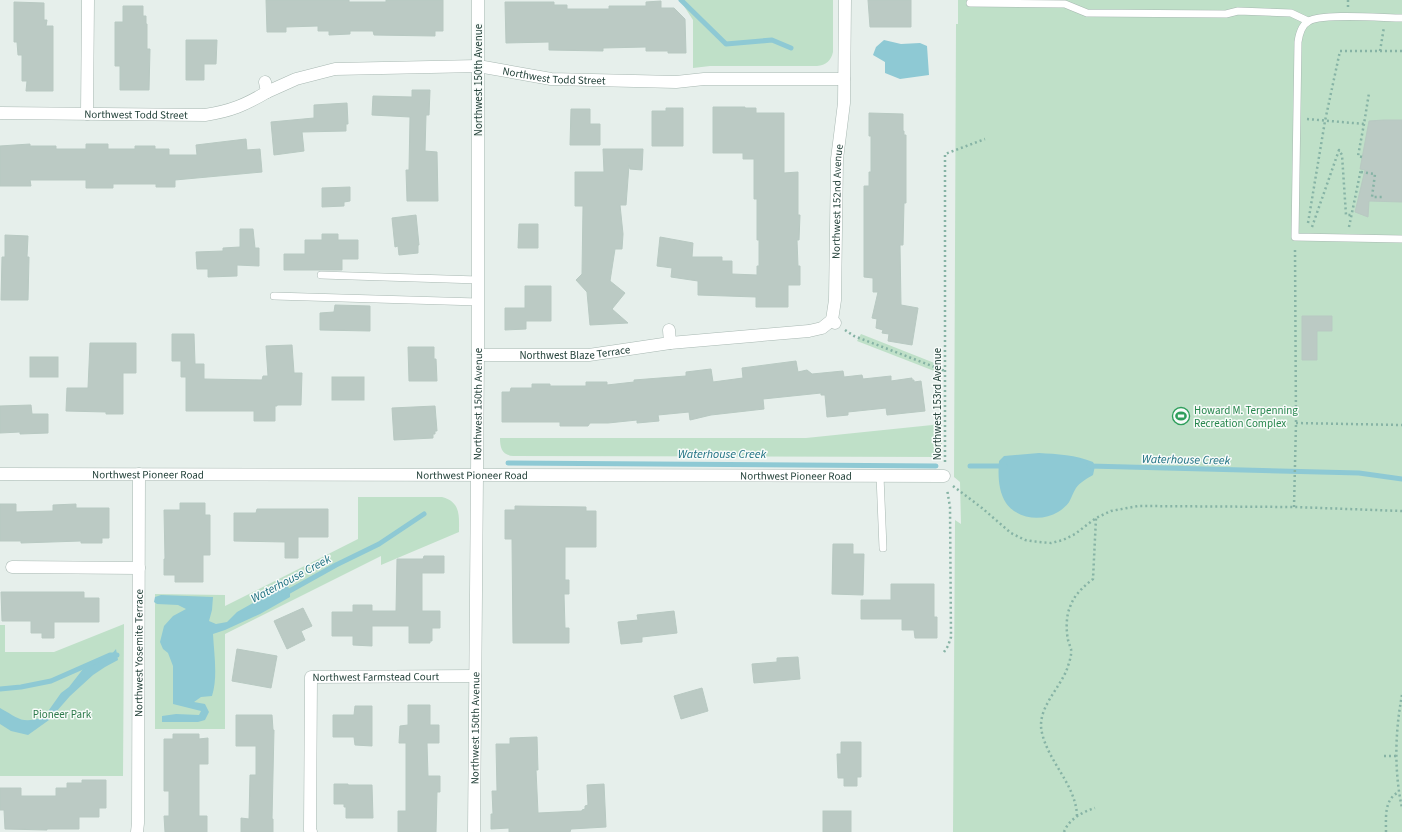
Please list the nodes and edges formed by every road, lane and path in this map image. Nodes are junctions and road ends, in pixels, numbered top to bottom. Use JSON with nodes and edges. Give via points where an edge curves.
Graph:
{"nodes":[{"id":1,"x":88,"y":0,"type":"edge"},
{"id":2,"x":478,"y":0,"type":"edge"},
{"id":3,"x":845,"y":0,"type":"edge"},
{"id":4,"x":970,"y":3,"type":"dead end"},
{"id":5,"x":1386,"y":18,"type":"junction"},
{"id":6,"x":1402,"y":18,"type":"edge"},
{"id":7,"x":1308,"y":21,"type":"junction"},
{"id":8,"x":1380,"y":51,"type":"junction"},
{"id":9,"x":1402,"y":51,"type":"edge"},
{"id":10,"x":478,"y":66,"type":"junction"},
{"id":11,"x":844,"y":79,"type":"junction"},
{"id":12,"x":1369,"y":93,"type":"dead end"},
{"id":13,"x":0,"y":113,"type":"edge"},
{"id":14,"x":87,"y":114,"type":"junction"},
{"id":15,"x":1297,"y":117,"type":"junction"},
{"id":16,"x":1326,"y":121,"type":"junction"},
{"id":17,"x":1364,"y":124,"type":"junction"},
{"id":18,"x":985,"y":139,"type":"dead end"},
{"id":19,"x":1360,"y":146,"type":"junction"},
{"id":20,"x":1364,"y":146,"type":"dead end"},
{"id":21,"x":1362,"y":157,"type":"dead end"},
{"id":22,"x":1384,"y":197,"type":"dead end"},
{"id":23,"x":1295,"y":237,"type":"junction"},
{"id":24,"x":1307,"y":237,"type":"junction"},
{"id":25,"x":1402,"y":239,"type":"edge"},
{"id":26,"x":321,"y":275,"type":"dead end"},
{"id":27,"x":478,"y":280,"type":"junction"},
{"id":28,"x":274,"y":296,"type":"dead end"},
{"id":29,"x":478,"y":302,"type":"junction"},
{"id":30,"x":833,"y":322,"type":"junction"},
{"id":31,"x":669,"y":330,"type":"dead end"},
{"id":32,"x":670,"y":343,"type":"junction"},
{"id":33,"x":478,"y":355,"type":"junction"},
{"id":34,"x":945,"y":371,"type":"junction"},
{"id":35,"x":1296,"y":423,"type":"junction"},
{"id":36,"x":1402,"y":425,"type":"edge"},
{"id":37,"x":0,"y":474,"type":"edge"},
{"id":38,"x":139,"y":474,"type":"junction"},
{"id":39,"x":477,"y":476,"type":"junction"},
{"id":40,"x":880,"y":476,"type":"junction"},
{"id":41,"x":944,"y":476,"type":"junction"},
{"id":42,"x":1294,"y":507,"type":"junction"},
{"id":43,"x":1402,"y":511,"type":"edge"},
{"id":44,"x":1096,"y":518,"type":"junction"},
{"id":45,"x":883,"y":548,"type":"dead end"},
{"id":46,"x":12,"y":567,"type":"dead end"},
{"id":47,"x":139,"y":568,"type":"junction"},
{"id":48,"x":944,"y":652,"type":"dead end"},
{"id":49,"x":475,"y":676,"type":"junction"},
{"id":50,"x":1402,"y":695,"type":"edge"},
{"id":51,"x":1384,"y":756,"type":"dead end"},
{"id":52,"x":1396,"y":756,"type":"junction"},
{"id":53,"x":1399,"y":792,"type":"junction"},
{"id":54,"x":1095,"y":808,"type":"dead end"},
{"id":55,"x":1402,"y":808,"type":"edge"},
{"id":56,"x":1077,"y":816,"type":"junction"},
{"id":57,"x":137,"y":832,"type":"edge"},
{"id":58,"x":311,"y":832,"type":"edge"},
{"id":59,"x":474,"y":832,"type":"edge"},
{"id":60,"x":1064,"y":832,"type":"edge"},
{"id":61,"x":1386,"y":832,"type":"edge"}],
"edges":[{"from":1,"to":14,"type":"street"},
{"from":2,"to":10,"type":"street","name":"Northwest 150th Avenue"},
{"from":3,"to":11,"type":"street","name":"Northwest 152nd Avenue"},
{"from":4,"to":7,"type":"lane","via":[[1064,4],[1087,13],[1291,13]]},
{"from":5,"to":6,"type":"lane"},
{"from":5,"to":7,"type":"lane","via":[[1326,17]]},
{"from":5,"to":8,"type":"path"},
{"from":7,"to":15,"type":"lane","via":[[1303,26],[1298,42]]},
{"from":8,"to":9,"type":"path"},
{"from":8,"to":16,"type":"path","via":[[1340,51]]},
{"from":10,"to":11,"type":"street","name":"Northwest Todd Street","via":[[551,79],[676,82],[704,79]]},
{"from":10,"to":14,"type":"street","name":"Northwest Todd Street","via":[[335,69],[266,87],[245,105],[205,115]]},
{"from":10,"to":27,"type":"street","name":"Northwest 150th Avenue"},
{"from":11,"to":30,"type":"street","name":"Northwest 152nd Avenue","via":[[843,119],[836,159]]},
{"from":12,"to":17,"type":"path"},
{"from":13,"to":14,"type":"street","name":"Northwest Todd Street"},
{"from":15,"to":16,"type":"path"},
{"from":15,"to":23,"type":"lane"},
{"from":16,"to":17,"type":"path"},
{"from":16,"to":24,"type":"path"},
{"from":17,"to":19,"type":"path"},
{"from":18,"to":34,"type":"path","name":"Northwest 153rd Avenue","via":[[945,154]]},
{"from":19,"to":20,"type":"path"},
{"from":19,"to":21,"type":"path","via":[[1358,156]]},
{"from":22,"to":24,"type":"path","via":[[1372,197],[1375,174],[1361,171],[1351,216],[1346,216],[1342,155],[1339,150]]},
{"from":23,"to":24,"type":"lane"},
{"from":23,"to":35,"type":"path"},
{"from":24,"to":25,"type":"lane"},
{"from":26,"to":27,"type":"lane"},
{"from":27,"to":29,"type":"street","name":"Northwest 150th Avenue"},
{"from":28,"to":29,"type":"lane"},
{"from":29,"to":33,"type":"street","name":"Northwest 150th Avenue"},
{"from":30,"to":32,"type":"street","name":"Northwest Blaze Terrace","via":[[809,331]]},
{"from":30,"to":34,"type":"path","via":[[854,336]]},
{"from":31,"to":32,"type":"street"},
{"from":32,"to":33,"type":"street","name":"Northwest Blaze Terrace","via":[[589,354]]},
{"from":33,"to":39,"type":"street","name":"Northwest 150th Avenue"},
{"from":34,"to":41,"type":"path","name":"Northwest 153rd Avenue"},
{"from":35,"to":36,"type":"path"},
{"from":35,"to":42,"type":"path"},
{"from":37,"to":38,"type":"street","name":"Northwest Pioneer Road"},
{"from":38,"to":39,"type":"street","name":"Northwest Pioneer Road"},
{"from":38,"to":47,"type":"street","name":"Northwest Yosemite Terrace"},
{"from":39,"to":40,"type":"street","name":"Northwest Pioneer Road"},
{"from":39,"to":49,"type":"street","name":"Northwest 150th Avenue"},
{"from":40,"to":41,"type":"street","name":"Northwest Pioneer Road"},
{"from":40,"to":45,"type":"lane"},
{"from":41,"to":44,"type":"path","via":[[998,523],[1025,540],[1063,540]]},
{"from":41,"to":48,"type":"path","name":"Northwest 153rd Avenue","via":[[950,507],[951,637]]},
{"from":42,"to":43,"type":"path"},
{"from":42,"to":44,"type":"path","via":[[1138,506],[1111,511]]},
{"from":44,"to":56,"type":"path","via":[[1093,579],[1075,596],[1069,608],[1067,624],[1070,658],[1044,710],[1041,722],[1047,745],[1074,796]]},
{"from":46,"to":47,"type":"street"},
{"from":47,"to":57,"type":"street","name":"Northwest Yosemite Terrace"},
{"from":49,"to":58,"type":"street","name":"Northwest Farmstead Court","via":[[311,677]]},
{"from":49,"to":59,"type":"street","name":"Northwest 150th Avenue"},
{"from":50,"to":52,"type":"path"},
{"from":51,"to":52,"type":"path"},
{"from":52,"to":53,"type":"path"},
{"from":53,"to":55,"type":"path"},
{"from":53,"to":61,"type":"path","via":[[1394,795],[1387,808]]},
{"from":54,"to":56,"type":"path"},
{"from":56,"to":60,"type":"path"}]}
